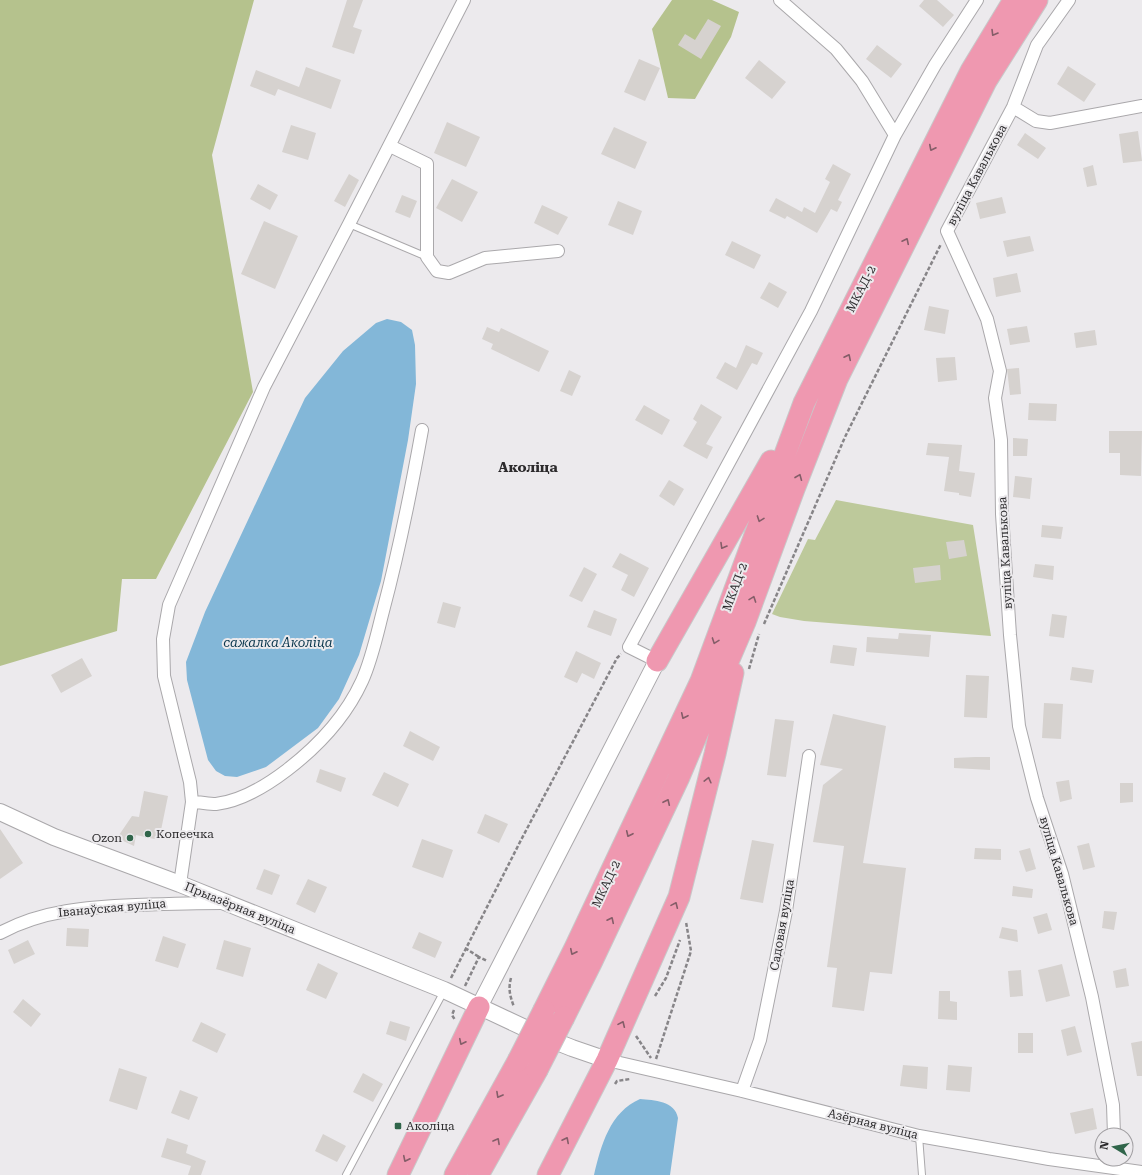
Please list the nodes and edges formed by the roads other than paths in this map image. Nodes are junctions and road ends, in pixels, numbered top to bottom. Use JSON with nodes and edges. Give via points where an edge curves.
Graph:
{"nodes":[{"id":1,"x":464,"y":0,"type":"edge"},
{"id":2,"x":780,"y":0,"type":"edge"},
{"id":3,"x":977,"y":0,"type":"edge"},
{"id":4,"x":1014,"y":0,"type":"edge"},
{"id":5,"x":1037,"y":0,"type":"edge"},
{"id":6,"x":1069,"y":0,"type":"edge"},
{"id":7,"x":1142,"y":106,"type":"edge"},
{"id":8,"x":1013,"y":107,"type":"junction"},
{"id":9,"x":895,"y":135,"type":"junction"},
{"id":10,"x":390,"y":146,"type":"junction"},
{"id":11,"x":350,"y":224,"type":"junction"},
{"id":12,"x":558,"y":252,"type":"dead end"},
{"id":13,"x":427,"y":257,"type":"junction"},
{"id":14,"x":804,"y":402,"type":"junction"},
{"id":15,"x":422,"y":430,"type":"dead end"},
{"id":16,"x":756,"y":626,"type":"junction"},
{"id":17,"x":657,"y":661,"type":"junction"},
{"id":18,"x":809,"y":756,"type":"dead end"},
{"id":19,"x":192,"y":802,"type":"junction"},
{"id":20,"x":0,"y":812,"type":"edge"},
{"id":21,"x":180,"y":884,"type":"junction"},
{"id":22,"x":227,"y":903,"type":"junction"},
{"id":23,"x":0,"y":933,"type":"edge"},
{"id":24,"x":447,"y":986,"type":"junction"},
{"id":25,"x":479,"y":1007,"type":"junction"},
{"id":26,"x":606,"y":1060,"type":"junction"},
{"id":27,"x":742,"y":1091,"type":"junction"},
{"id":28,"x":1114,"y":1127,"type":"edge"},
{"id":29,"x":919,"y":1136,"type":"junction"},
{"id":30,"x":1094,"y":1162,"type":"edge"},
{"id":31,"x":1123,"y":1167,"type":"edge"},
{"id":32,"x":1142,"y":1172,"type":"edge"},
{"id":33,"x":346,"y":1175,"type":"edge"},
{"id":34,"x":398,"y":1175,"type":"edge"},
{"id":35,"x":455,"y":1175,"type":"edge"},
{"id":36,"x":478,"y":1175,"type":"edge"},
{"id":37,"x":548,"y":1175,"type":"edge"},
{"id":38,"x":922,"y":1175,"type":"edge"}],
"edges":[{"from":1,"to":10,"type":"street"},
{"from":2,"to":9,"type":"street","via":[[836,50],[862,81]]},
{"from":3,"to":9,"type":"street","via":[[935,65]]},
{"from":4,"to":14,"type":"highway","name":"МКАД-2","one_way":true,"via":[[971,71]]},
{"from":16,"to":5,"type":"highway","one_way":true,"via":[[794,489],[837,379],[986,80]]},
{"from":6,"to":8,"type":"street","name":"вуліца Кавалькова","via":[[1037,45]]},
{"from":7,"to":8,"type":"street","via":[[1050,123],[1036,121]]},
{"from":8,"to":28,"type":"street","name":"вуліца Кавалькова","via":[[947,231],[987,319],[1000,371],[995,398],[1001,440],[1002,514],[1019,726],[1037,798],[1062,874],[1092,997],[1113,1105]]},
{"from":9,"to":17,"type":"street","via":[[811,311],[629,647]]},
{"from":10,"to":11,"type":"street"},
{"from":10,"to":13,"type":"street","via":[[427,164]]},
{"from":11,"to":13,"type":"lane"},
{"from":11,"to":19,"type":"street","via":[[264,386],[169,605],[163,639],[164,676],[190,782]]},
{"from":12,"to":13,"type":"street","via":[[486,258],[449,273],[437,271]]},
{"from":14,"to":17,"type":"highway","one_way":true},
{"from":14,"to":35,"type":"highway","name":"МКАД-2","one_way":true,"bridge":true,"via":[[700,681],[544,1010]]},
{"from":15,"to":19,"type":"street","via":[[393,573],[372,651],[362,680],[346,710],[323,737],[269,784],[234,800],[216,804]]},
{"from":26,"to":16,"type":"highway","one_way":true,"via":[[679,897],[715,754]]},
{"from":36,"to":16,"type":"highway","one_way":true,"bridge":true,"via":[[564,1018],[679,777]]},
{"from":17,"to":25,"type":"street"},
{"from":18,"to":27,"type":"street","name":"Садовая вуліца","via":[[786,912],[760,1040]]},
{"from":19,"to":21,"type":"street"},
{"from":20,"to":21,"type":"street","name":"Прыазёрная вуліца","via":[[54,837]]},
{"from":21,"to":22,"type":"street","name":"Прыазёрная вуліца"},
{"from":22,"to":23,"type":"street","name":"Іванаўская вуліца","via":[[78,909],[46,914]]},
{"from":22,"to":24,"type":"street","name":"Прыазёрная вуліца"},
{"from":24,"to":25,"type":"street","name":"Прыазёрная вуліца","via":[[460,997]]},
{"from":24,"to":33,"type":"lane"},
{"from":25,"to":26,"type":"street","name":"Прыазёрная вуліца","via":[[566,1046]]},
{"from":25,"to":34,"type":"highway","one_way":true},
{"from":26,"to":27,"type":"street","name":"Азёрная вуліца","via":[[654,1067]]},
{"from":37,"to":26,"type":"highway","one_way":true},
{"from":27,"to":29,"type":"street","name":"Азёрная вуліца"},
{"from":29,"to":30,"type":"street","name":"Азёрная вуліца","via":[[998,1150]]},
{"from":29,"to":38,"type":"lane"},
{"from":31,"to":32,"type":"street","name":"Азёрная вуліца"}]}
